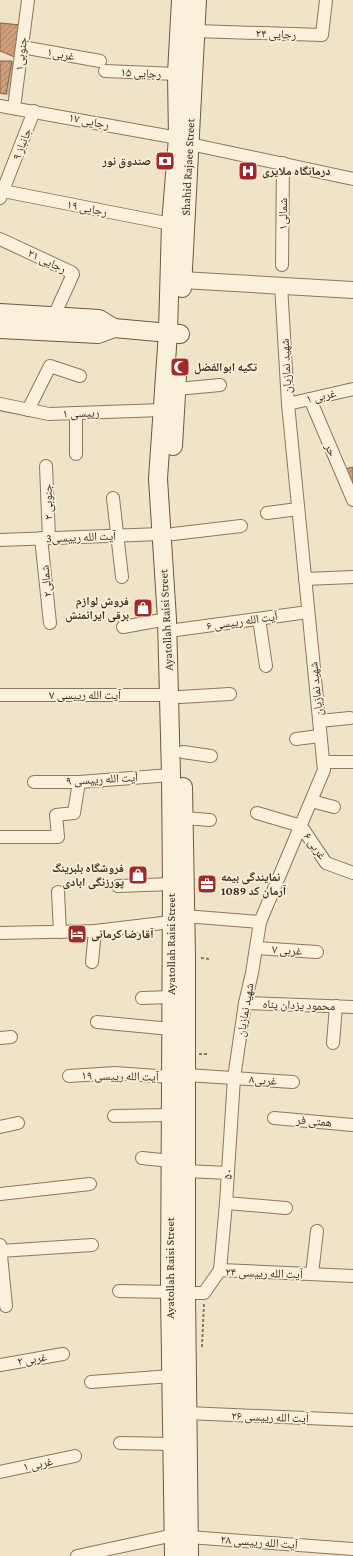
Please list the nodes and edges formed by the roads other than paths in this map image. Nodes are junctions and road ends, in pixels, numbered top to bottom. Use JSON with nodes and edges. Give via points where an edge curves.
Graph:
{"nodes":[{"id":1,"x":28,"y":0,"type":"edge"},
{"id":2,"x":181,"y":0,"type":"edge"},
{"id":3,"x":197,"y":0,"type":"edge"},
{"id":4,"x":326,"y":0,"type":"edge"},
{"id":5,"x":195,"y":32,"type":"junction"},
{"id":6,"x":22,"y":47,"type":"junction"},
{"id":7,"x":102,"y":66,"type":"joint"},
{"id":8,"x":177,"y":74,"type":"junction"},
{"id":9,"x":0,"y":106,"type":"edge"},
{"id":10,"x":14,"y":108,"type":"junction"},
{"id":11,"x":34,"y":111,"type":"junction"},
{"id":12,"x":184,"y":141,"type":"junction"},
{"id":13,"x":283,"y":163,"type":"junction"},
{"id":14,"x":353,"y":179,"type":"edge"},
{"id":15,"x":2,"y":195,"type":"edge"},
{"id":16,"x":171,"y":224,"type":"junction"},
{"id":17,"x":0,"y":239,"type":"edge"},
{"id":18,"x":282,"y":265,"type":"dead end"},
{"id":19,"x":182,"y":280,"type":"junction"},
{"id":20,"x":281,"y":286,"type":"junction"},
{"id":21,"x":353,"y":290,"type":"edge"},
{"id":22,"x":0,"y":313,"type":"edge"},
{"id":23,"x":54,"y":316,"type":"junction"},
{"id":24,"x":114,"y":328,"type":"junction"},
{"id":25,"x":0,"y":329,"type":"edge"},
{"id":26,"x":174,"y":333,"type":"junction"},
{"id":27,"x":80,"y":376,"type":"dead end"},
{"id":28,"x":220,"y":385,"type":"dead end"},
{"id":29,"x":177,"y":389,"type":"junction"},
{"id":30,"x":353,"y":389,"type":"edge"},
{"id":31,"x":310,"y":399,"type":"junction"},
{"id":32,"x":0,"y":404,"type":"edge"},
{"id":33,"x":288,"y":404,"type":"junction"},
{"id":34,"x":28,"y":410,"type":"junction"},
{"id":35,"x":162,"y":410,"type":"junction"},
{"id":36,"x":76,"y":413,"type":"junction"},
{"id":37,"x":76,"y":454,"type":"dead end"},
{"id":38,"x":46,"y":466,"type":"dead end"},
{"id":39,"x":113,"y":498,"type":"dead end"},
{"id":40,"x":353,"y":500,"type":"edge"},
{"id":41,"x":298,"y":509,"type":"junction"},
{"id":42,"x":267,"y":512,"type":"dead end"},
{"id":43,"x":241,"y":526,"type":"dead end"},
{"id":44,"x":167,"y":534,"type":"junction"},
{"id":45,"x":117,"y":535,"type":"junction"},
{"id":46,"x":45,"y":538,"type":"junction"},
{"id":47,"x":0,"y":540,"type":"edge"},
{"id":48,"x":122,"y":577,"type":"dead end"},
{"id":49,"x":353,"y":577,"type":"edge"},
{"id":50,"x":305,"y":579,"type":"junction"},
{"id":51,"x":308,"y":612,"type":"junction"},
{"id":52,"x":259,"y":619,"type":"junction"},
{"id":53,"x":50,"y":623,"type":"dead end"},
{"id":54,"x":172,"y":625,"type":"junction"},
{"id":55,"x":123,"y":627,"type":"dead end"},
{"id":56,"x":266,"y":666,"type":"dead end"},
{"id":57,"x":230,"y":694,"type":"dead end"},
{"id":58,"x":0,"y":695,"type":"edge"},
{"id":59,"x":174,"y":696,"type":"junction"},
{"id":60,"x":350,"y":718,"type":"dead end"},
{"id":61,"x":319,"y":721,"type":"junction"},
{"id":62,"x":320,"y":736,"type":"junction"},
{"id":63,"x":296,"y":739,"type":"dead end"},
{"id":64,"x":183,"y":752,"type":"junction"},
{"id":65,"x":211,"y":756,"type":"dead end"},
{"id":66,"x":323,"y":762,"type":"junction"},
{"id":67,"x":353,"y":762,"type":"edge"},
{"id":68,"x":171,"y":775,"type":"junction"},
{"id":69,"x":34,"y":782,"type":"dead end"},
{"id":70,"x":79,"y":782,"type":"junction"},
{"id":71,"x":311,"y":801,"type":"junction"},
{"id":72,"x":334,"y":807,"type":"dead end"},
{"id":73,"x":257,"y":813,"type":"dead end"},
{"id":74,"x":184,"y":818,"type":"junction"},
{"id":75,"x":210,"y":820,"type":"dead end"},
{"id":76,"x":301,"y":826,"type":"junction"},
{"id":77,"x":0,"y":837,"type":"edge"},
{"id":78,"x":353,"y":873,"type":"edge"},
{"id":79,"x":172,"y":884,"type":"junction"},
{"id":80,"x":118,"y":886,"type":"dead end"},
{"id":81,"x":58,"y":892,"type":"dead end"},
{"id":82,"x":178,"y":919,"type":"junction"},
{"id":83,"x":260,"y":922,"type":"junction"},
{"id":84,"x":95,"y":931,"type":"junction"},
{"id":85,"x":60,"y":932,"type":"junction"},
{"id":86,"x":0,"y":933,"type":"edge"},
{"id":87,"x":256,"y":948,"type":"junction"},
{"id":88,"x":317,"y":952,"type":"dead end"},
{"id":89,"x":92,"y":962,"type":"dead end"},
{"id":90,"x":179,"y":997,"type":"junction"},
{"id":91,"x":142,"y":998,"type":"dead end"},
{"id":92,"x":245,"y":1003,"type":"junction"},
{"id":93,"x":336,"y":1006,"type":"junction"},
{"id":94,"x":353,"y":1007,"type":"edge"},
{"id":95,"x":97,"y":1022,"type":"dead end"},
{"id":96,"x":171,"y":1029,"type":"junction"},
{"id":97,"x":333,"y":1043,"type":"dead end"},
{"id":98,"x":69,"y":1076,"type":"dead end"},
{"id":99,"x":179,"y":1076,"type":"junction"},
{"id":100,"x":234,"y":1078,"type":"junction"},
{"id":101,"x":293,"y":1082,"type":"dead end"},
{"id":102,"x":170,"y":1115,"type":"junction"},
{"id":103,"x":114,"y":1116,"type":"dead end"},
{"id":104,"x":274,"y":1118,"type":"dead end"},
{"id":105,"x":18,"y":1123,"type":"dead end"},
{"id":106,"x":353,"y":1125,"type":"edge"},
{"id":107,"x":0,"y":1127,"type":"edge"},
{"id":108,"x":142,"y":1158,"type":"dead end"},
{"id":109,"x":171,"y":1161,"type":"junction"},
{"id":110,"x":186,"y":1171,"type":"junction"},
{"id":111,"x":228,"y":1173,"type":"junction"},
{"id":112,"x":90,"y":1184,"type":"dead end"},
{"id":113,"x":0,"y":1194,"type":"edge"},
{"id":114,"x":226,"y":1203,"type":"junction"},
{"id":115,"x":286,"y":1208,"type":"dead end"},
{"id":116,"x":317,"y":1232,"type":"dead end"},
{"id":117,"x":92,"y":1245,"type":"dead end"},
{"id":118,"x":0,"y":1249,"type":"edge"},
{"id":119,"x":220,"y":1270,"type":"junction"},
{"id":120,"x":312,"y":1274,"type":"junction"},
{"id":121,"x":353,"y":1276,"type":"edge"},
{"id":122,"x":119,"y":1291,"type":"dead end"},
{"id":123,"x":178,"y":1293,"type":"junction"},
{"id":124,"x":6,"y":1306,"type":"dead end"},
{"id":125,"x":63,"y":1354,"type":"dead end"},
{"id":126,"x":0,"y":1364,"type":"edge"},
{"id":127,"x":171,"y":1376,"type":"junction"},
{"id":128,"x":91,"y":1382,"type":"dead end"},
{"id":129,"x":187,"y":1413,"type":"junction"},
{"id":130,"x":353,"y":1420,"type":"edge"},
{"id":131,"x":120,"y":1443,"type":"dead end"},
{"id":132,"x":172,"y":1444,"type":"junction"},
{"id":133,"x":75,"y":1456,"type":"dead end"},
{"id":134,"x":0,"y":1472,"type":"edge"},
{"id":135,"x":181,"y":1536,"type":"junction"},
{"id":136,"x":353,"y":1549,"type":"edge"},
{"id":137,"x":78,"y":1556,"type":"edge"},
{"id":138,"x":174,"y":1556,"type":"edge"},
{"id":139,"x":189,"y":1556,"type":"edge"}],
"edges":[{"from":1,"to":6,"type":"street","name":"جنوبی۱"},
{"from":2,"to":8,"type":"main road","name":"Shahid Rajaee Street"},
{"from":3,"to":5,"type":"main road","name":"Shahid Rajaee Street"},
{"from":4,"to":5,"type":"street","name":"رجایی ۲۴","via":[[322,35]]},
{"from":5,"to":12,"type":"main road","name":"Shahid Rajaee Street"},
{"from":6,"to":7,"type":"street","name":"غربی۱"},
{"from":6,"to":10,"type":"street","name":"جنوبی۱"},
{"from":7,"to":8,"type":"street","name":"رجایی ۱۵"},
{"from":8,"to":12,"type":"main road","name":"Shahid Rajaee Street"},
{"from":9,"to":10,"type":"street","name":"رجایی ۱۷"},
{"from":10,"to":11,"type":"street","name":"رجایی ۱۷"},
{"from":11,"to":12,"type":"street","name":"رجایی ۱۷"},
{"from":11,"to":15,"type":"street","name":"جانباز ۹"},
{"from":12,"to":13,"type":"street","name":"رجایی ۱۷"},
{"from":12,"to":16,"type":"main road","name":"Shahid Rajaee Street"},
{"from":12,"to":19,"type":"main road","name":"Shahid Rajaee Street"},
{"from":13,"to":14,"type":"street","name":"رجایی ۱۷"},
{"from":13,"to":18,"type":"street","name":"شمالی۱"},
{"from":15,"to":16,"type":"street","name":"رجایی ۱۹"},
{"from":16,"to":26,"type":"main road","name":"Shahid Rajaee Street"},
{"from":17,"to":23,"type":"street","name":"رجایی ۲۱","via":[[73,274]]},
{"from":19,"to":20,"type":"street"},
{"from":19,"to":26,"type":"main road","name":"Shahid Rajaee Street"},
{"from":20,"to":21,"type":"street"},
{"from":20,"to":33,"type":"street","name":"شهید نمازیان"},
{"from":22,"to":23,"type":"main road"},
{"from":23,"to":24,"type":"main road","via":[[99,319]]},
{"from":24,"to":25,"type":"main road","via":[[98,334]]},
{"from":24,"to":26,"type":"main road"},
{"from":26,"to":29,"type":"main road","name":"Ayatollah Raisi Street"},
{"from":26,"to":35,"type":"main road","name":"Ayatollah Raisi Street"},
{"from":27,"to":34,"type":"street","via":[[50,366]]},
{"from":28,"to":29,"type":"street"},
{"from":29,"to":44,"type":"main road","name":"Ayatollah Raisi Street"},
{"from":30,"to":31,"type":"street","name":"غربی ۱"},
{"from":31,"to":33,"type":"street","name":"غربی ۱"},
{"from":31,"to":40,"type":"street","name":"حر"},
{"from":32,"to":34,"type":"street","name":"رییسی ۱"},
{"from":33,"to":41,"type":"street","name":"شهید نمازیان"},
{"from":34,"to":36,"type":"street","name":"رییسی ۱","via":[[49,414]]},
{"from":35,"to":36,"type":"street","name":"رییسی ۱"},
{"from":35,"to":44,"type":"main road","name":"Ayatollah Raisi Street","via":[[158,479]]},
{"from":36,"to":37,"type":"street"},
{"from":38,"to":46,"type":"street","name":"جنوبی ۲"},
{"from":39,"to":45,"type":"street"},
{"from":41,"to":42,"type":"street"},
{"from":41,"to":50,"type":"street","name":"شهید نمازیان"},
{"from":43,"to":44,"type":"street","name":"آیت الله رییسی3"},
{"from":44,"to":45,"type":"street","name":"آیت الله رییسی3"},
{"from":44,"to":54,"type":"main road","name":"Ayatollah Raisi Street"},
{"from":45,"to":46,"type":"street","name":"آیت الله رییسی3"},
{"from":45,"to":48,"type":"street"},
{"from":46,"to":47,"type":"street","name":"آیت الله رییسی3"},
{"from":46,"to":53,"type":"street","name":"شمالی۲"},
{"from":49,"to":50,"type":"street"},
{"from":50,"to":51,"type":"street","name":"شهید نمازیان"},
{"from":51,"to":52,"type":"street","name":"آیت الله رییسی ۶"},
{"from":51,"to":61,"type":"street","name":"شهید نمازیان"},
{"from":52,"to":54,"type":"street","name":"آیت الله رییسی ۶"},
{"from":52,"to":56,"type":"street"},
{"from":54,"to":55,"type":"street","name":"آیت الله رییسی ۶"},
{"from":54,"to":59,"type":"main road","name":"Ayatollah Raisi Street"},
{"from":57,"to":59,"type":"street","name":"آیت الله رییسی ۷"},
{"from":58,"to":59,"type":"street","name":"آیت الله رییسی ۷"},
{"from":59,"to":64,"type":"main road","name":"Ayatollah Raisi Street"},
{"from":59,"to":68,"type":"main road","name":"Ayatollah Raisi Street"},
{"from":60,"to":61,"type":"street"},
{"from":61,"to":62,"type":"street","name":"شهید نمازیان"},
{"from":62,"to":63,"type":"street"},
{"from":62,"to":66,"type":"street","name":"شهید نمازیان"},
{"from":64,"to":65,"type":"street"},
{"from":64,"to":74,"type":"main road","name":"Ayatollah Raisi Street"},
{"from":66,"to":67,"type":"street"},
{"from":66,"to":71,"type":"street","name":"شهید نمازیان","via":[[324,770]]},
{"from":68,"to":70,"type":"street","name":"آیت الله رییسی ۹"},
{"from":68,"to":79,"type":"main road","name":"Ayatollah Raisi Street"},
{"from":69,"to":70,"type":"street","name":"آیت الله رییسی ۹"},
{"from":70,"to":77,"type":"street","via":[[74,813],[56,815],[58,837]]},
{"from":71,"to":72,"type":"street"},
{"from":71,"to":76,"type":"street","name":"شهید نمازیان"},
{"from":73,"to":76,"type":"street"},
{"from":74,"to":75,"type":"street"},
{"from":74,"to":82,"type":"main road","name":"Ayatollah Raisi Street"},
{"from":76,"to":78,"type":"street","name":"غربی ۶","via":[[326,863]]},
{"from":76,"to":83,"type":"street","name":"شهید نمازیان"},
{"from":79,"to":80,"type":"street"},
{"from":79,"to":82,"type":"main road","name":"Ayatollah Raisi Street"},
{"from":81,"to":85,"type":"street"},
{"from":82,"to":83,"type":"street"},
{"from":82,"to":84,"type":"street"},
{"from":82,"to":90,"type":"main road","name":"Ayatollah Raisi Street"},
{"from":83,"to":87,"type":"street","name":"شهید نمازیان"},
{"from":84,"to":85,"type":"street"},
{"from":84,"to":89,"type":"street"},
{"from":85,"to":86,"type":"street"},
{"from":87,"to":88,"type":"street","name":"غربی ۷"},
{"from":87,"to":92,"type":"street","name":"شهید نمازیان"},
{"from":90,"to":91,"type":"street"},
{"from":90,"to":96,"type":"main road","name":"Ayatollah Raisi Street"},
{"from":90,"to":99,"type":"main road","name":"Ayatollah Raisi Street"},
{"from":92,"to":93,"type":"street","name":"محمود یزدان پناه"},
{"from":92,"to":100,"type":"street","name":"شهید نمازیان"},
{"from":93,"to":94,"type":"street","name":"محمود یزدان پناه"},
{"from":93,"to":97,"type":"street"},
{"from":95,"to":96,"type":"street"},
{"from":96,"to":99,"type":"main road","name":"Ayatollah Raisi Street"},
{"from":98,"to":99,"type":"street","name":"آیت الله رییسی ۱۹","via":[[115,1073]]},
{"from":99,"to":100,"type":"street","name":"آیت الله رییسی ۱۹"},
{"from":99,"to":102,"type":"main road","name":"Ayatollah Raisi Street"},
{"from":99,"to":110,"type":"main road","name":"Ayatollah Raisi Street"},
{"from":100,"to":101,"type":"street","name":"غربی۸"},
{"from":100,"to":111,"type":"street","name":"۵۰"},
{"from":102,"to":103,"type":"street"},
{"from":102,"to":109,"type":"main road","name":"Ayatollah Raisi Street"},
{"from":104,"to":106,"type":"street","name":"همتی فر"},
{"from":105,"to":107,"type":"street"},
{"from":108,"to":109,"type":"street"},
{"from":109,"to":123,"type":"main road","name":"Ayatollah Raisi Street"},
{"from":110,"to":111,"type":"street"},
{"from":110,"to":123,"type":"main road","name":"Ayatollah Raisi Street"},
{"from":111,"to":114,"type":"street","name":"۵۰"},
{"from":112,"to":113,"type":"street"},
{"from":114,"to":115,"type":"street"},
{"from":114,"to":119,"type":"street","name":"۵۰"},
{"from":116,"to":120,"type":"street"},
{"from":117,"to":118,"type":"street"},
{"from":118,"to":124,"type":"street"},
{"from":119,"to":120,"type":"street","name":"آیت الله رییسی ۲۴"},
{"from":119,"to":123,"type":"street","name":"آیت الله رییسی ۲۴","via":[[204,1292]]},
{"from":120,"to":121,"type":"street","name":"آیت الله رییسی ۲۴"},
{"from":122,"to":123,"type":"street"},
{"from":123,"to":127,"type":"main road","name":"Ayatollah Raisi Street"},
{"from":123,"to":129,"type":"main road","name":"Ayatollah Raisi Street"},
{"from":125,"to":126,"type":"street","name":"غربی ۲"},
{"from":127,"to":128,"type":"street"},
{"from":127,"to":132,"type":"main road","name":"Ayatollah Raisi Street"},
{"from":129,"to":130,"type":"street","name":"آیت الله رییسی ۲۶"},
{"from":129,"to":135,"type":"main road","name":"Ayatollah Raisi Street"},
{"from":131,"to":132,"type":"street"},
{"from":132,"to":135,"type":"main road","name":"Ayatollah Raisi Street"},
{"from":133,"to":134,"type":"street","name":"غربی ۱"},
{"from":135,"to":136,"type":"street","name":"آیت الله رییسی ۲۸"},
{"from":135,"to":137,"type":"street","name":"آیت الله رییسی ۲۸"},
{"from":135,"to":138,"type":"main road","name":"Ayatollah Raisi Street"},
{"from":135,"to":139,"type":"main road","name":"Ayatollah Raisi Street"}]}
